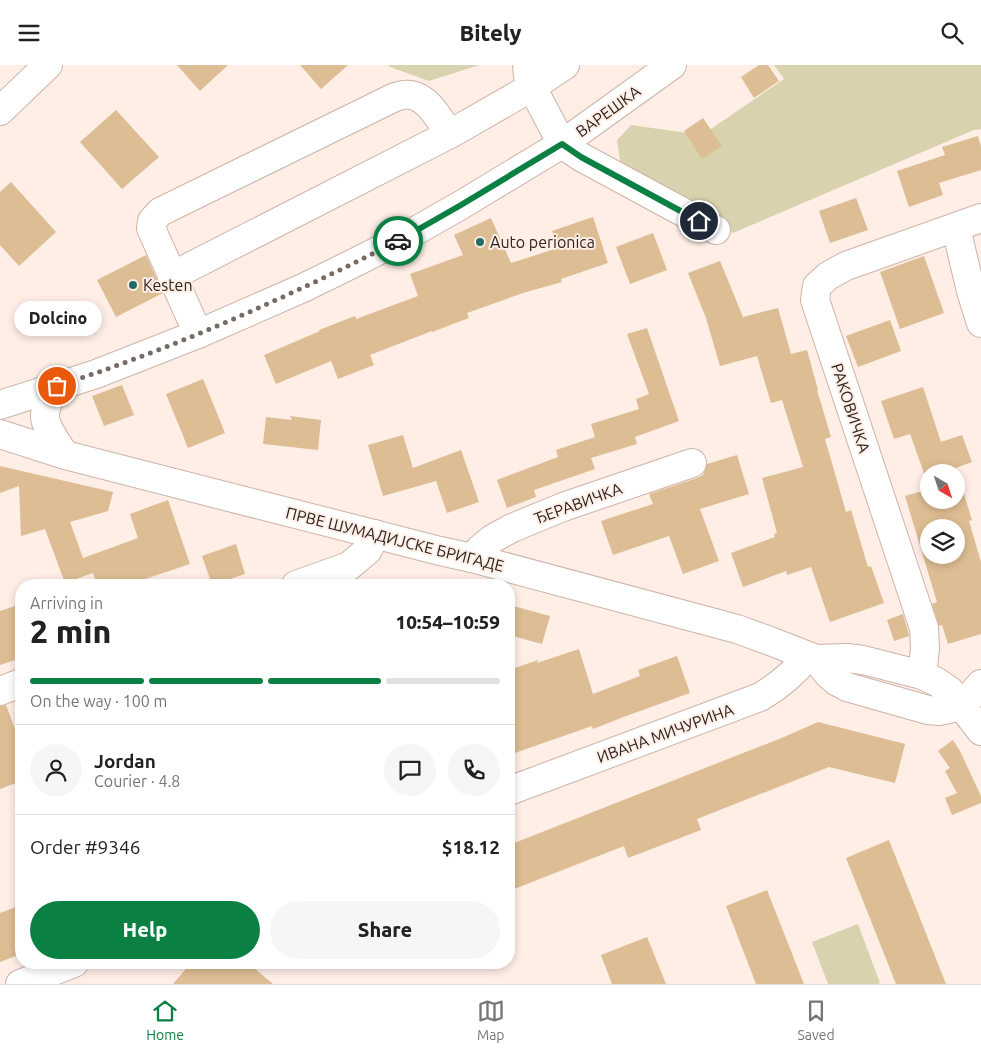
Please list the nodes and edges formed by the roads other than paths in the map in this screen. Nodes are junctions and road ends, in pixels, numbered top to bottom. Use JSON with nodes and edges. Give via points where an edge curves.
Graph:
{"nodes":[{"id":1,"x":48,"y":65,"type":"edge"},
{"id":2,"x":565,"y":65,"type":"edge"},
{"id":3,"x":672,"y":65,"type":"edge"},
{"id":4,"x":530,"y":76,"type":"edge"},
{"id":5,"x":0,"y":111,"type":"edge"},
{"id":6,"x":450,"y":134,"type":"junction"},
{"id":7,"x":562,"y":144,"type":"junction"},
{"id":8,"x":981,"y":218,"type":"edge"},
{"id":9,"x":956,"y":228,"type":"junction"},
{"id":10,"x":716,"y":229,"type":"dead end"},
{"id":11,"x":172,"y":276,"type":"junction"},
{"id":12,"x":981,"y":323,"type":"edge"},
{"id":13,"x":198,"y":334,"type":"junction"},
{"id":14,"x":54,"y":387,"type":"junction"},
{"id":15,"x":0,"y":405,"type":"edge"},
{"id":16,"x":0,"y":434,"type":"edge"},
{"id":17,"x":65,"y":455,"type":"junction"},
{"id":18,"x":692,"y":463,"type":"dead end"},
{"id":19,"x":375,"y":534,"type":"junction"},
{"id":20,"x":472,"y":558,"type":"junction"},
{"id":21,"x":313,"y":579,"type":"edge"},
{"id":22,"x":812,"y":657,"type":"junction"},
{"id":23,"x":922,"y":675,"type":"junction"},
{"id":24,"x":981,"y":684,"type":"edge"},
{"id":25,"x":15,"y":685,"type":"edge"},
{"id":26,"x":0,"y":691,"type":"edge"},
{"id":27,"x":962,"y":706,"type":"junction"},
{"id":28,"x":981,"y":731,"type":"edge"},
{"id":29,"x":515,"y":789,"type":"edge"},
{"id":30,"x":59,"y":969,"type":"edge"},
{"id":31,"x":20,"y":984,"type":"edge"}],
"edges":[{"from":1,"to":5,"type":"street"},
{"from":2,"to":4,"type":"street"},
{"from":3,"to":7,"type":"street","name":"ВАРЕШКА"},
{"from":4,"to":6,"type":"street"},
{"from":4,"to":7,"type":"street"},
{"from":6,"to":11,"type":"street"},
{"from":6,"to":11,"type":"street","via":[[424,101],[406,94],[160,212],[152,221],[151,228]]},
{"from":7,"to":10,"type":"street"},
{"from":7,"to":13,"type":"street","name":"ВАРЕШКА","via":[[405,237],[303,288]]},
{"from":8,"to":9,"type":"street","name":"РАКОВИЧКА"},
{"from":9,"to":12,"type":"street"},
{"from":9,"to":23,"type":"street","name":"РАКОВИЧКА","via":[[846,266],[817,286],[815,300],[924,628]]},
{"from":11,"to":13,"type":"street"},
{"from":13,"to":14,"type":"street","name":"ВАРЕШКА"},
{"from":14,"to":15,"type":"street","name":"ВАРЕШКА"},
{"from":14,"to":17,"type":"street","via":[[45,418],[53,439]]},
{"from":16,"to":17,"type":"street","name":"ПРВЕ ШУМАДИЈСКЕ БРИГАДЕ"},
{"from":17,"to":19,"type":"street","name":"ПРВЕ ШУМАДИЈСКЕ БРИГАДЕ"},
{"from":18,"to":20,"type":"street","name":"ЂЕРАВИЧКА","via":[[512,528],[492,539]]},
{"from":19,"to":20,"type":"street","name":"ПРВЕ ШУМАДИЈСКЕ БРИГАДЕ"},
{"from":19,"to":21,"type":"street","via":[[368,550],[349,566]]},
{"from":20,"to":22,"type":"street","name":"ПРВЕ ШУМАДИЈСКЕ БРИГАДЕ","via":[[737,629]]},
{"from":22,"to":23,"type":"street","name":"ПРВЕ ШУМАДИЈСКЕ БРИГАДЕ","via":[[863,660]]},
{"from":22,"to":27,"type":"street","name":"ПРВЕ ШУМАДИЈСКЕ БРИГАДЕ","via":[[836,681],[847,687],[928,710]]},
{"from":22,"to":29,"type":"street","name":"ИВАНА МИЧУРИНА","via":[[760,697]]},
{"from":23,"to":27,"type":"street","name":"ПРВЕ ШУМАДИЈСКЕ БРИГАДЕ","via":[[943,685]]},
{"from":24,"to":27,"type":"street"},
{"from":25,"to":26,"type":"street"},
{"from":27,"to":28,"type":"street"},
{"from":30,"to":31,"type":"street"}]}
